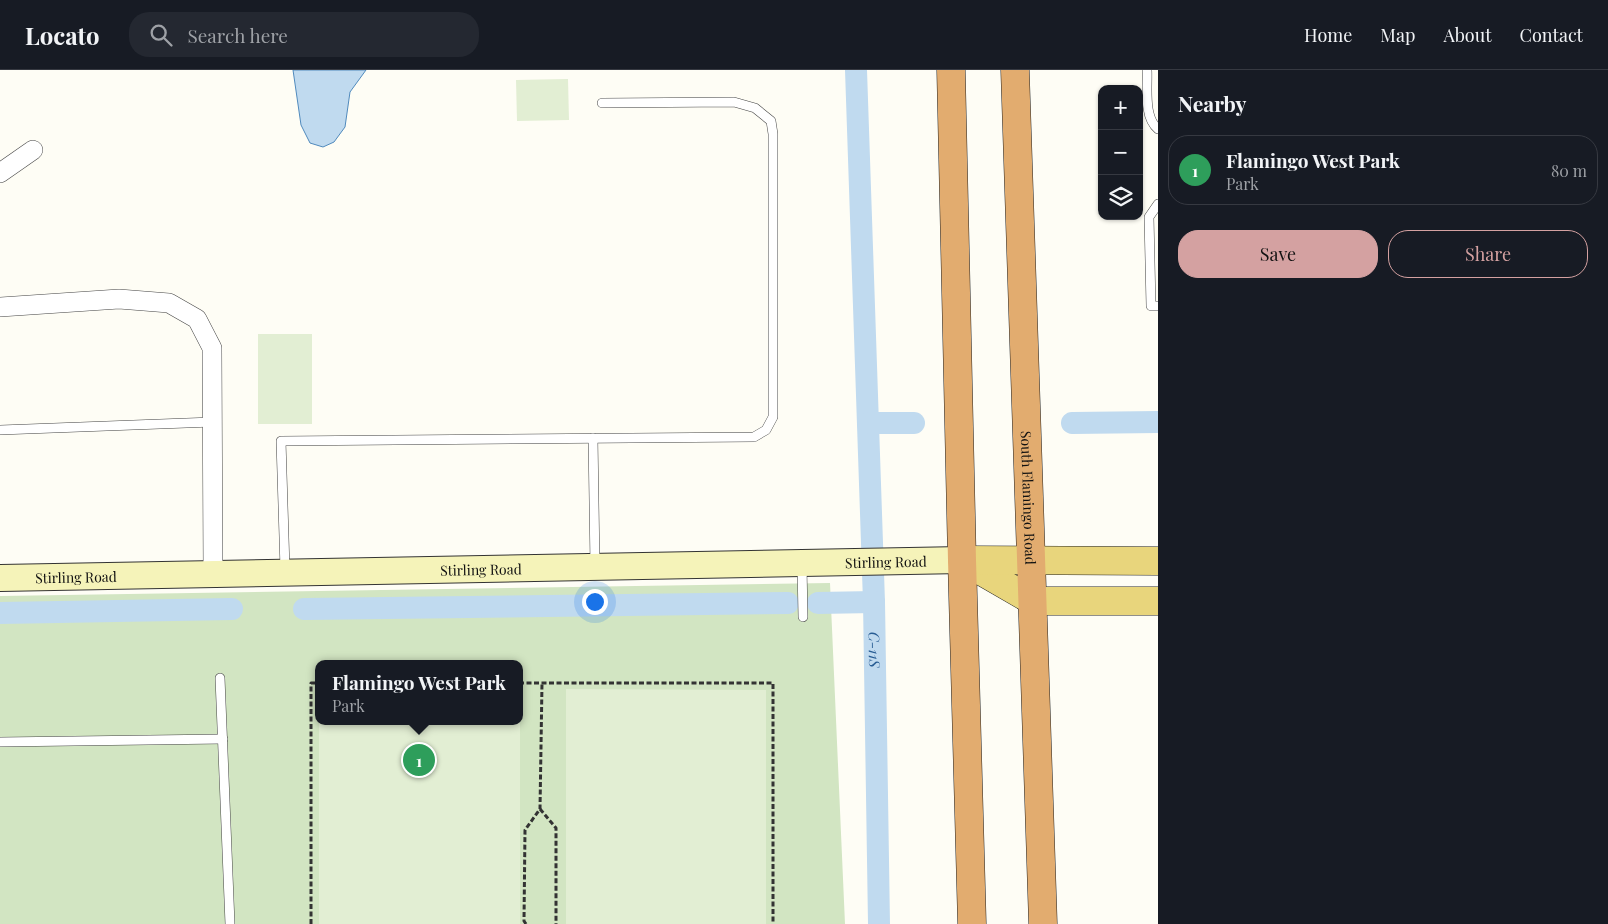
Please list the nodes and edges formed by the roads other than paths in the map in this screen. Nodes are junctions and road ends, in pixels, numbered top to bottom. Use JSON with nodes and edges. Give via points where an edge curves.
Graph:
{"nodes":[{"id":1,"x":951,"y":70,"type":"edge"},
{"id":2,"x":1016,"y":70,"type":"edge"},
{"id":3,"x":1147,"y":73,"type":"edge"},
{"id":4,"x":602,"y":104,"type":"dead end"},
{"id":5,"x":1158,"y":129,"type":"edge"},
{"id":6,"x":33,"y":150,"type":"dead end"},
{"id":7,"x":0,"y":173,"type":"edge"},
{"id":8,"x":1158,"y":204,"type":"edge"},
{"id":9,"x":1158,"y":306,"type":"edge"},
{"id":10,"x":0,"y":307,"type":"edge"},
{"id":11,"x":213,"y":422,"type":"junction"},
{"id":12,"x":0,"y":430,"type":"edge"},
{"id":13,"x":593,"y":438,"type":"junction"},
{"id":14,"x":962,"y":560,"type":"junction"},
{"id":15,"x":1031,"y":561,"type":"junction"},
{"id":16,"x":1158,"y":561,"type":"edge"},
{"id":17,"x":813,"y":562,"type":"junction"},
{"id":18,"x":595,"y":566,"type":"junction"},
{"id":19,"x":286,"y":572,"type":"junction"},
{"id":20,"x":213,"y":573,"type":"junction"},
{"id":21,"x":0,"y":578,"type":"edge"},
{"id":22,"x":1032,"y":600,"type":"junction"},
{"id":23,"x":1158,"y":601,"type":"edge"},
{"id":24,"x":803,"y":617,"type":"dead end"},
{"id":25,"x":220,"y":678,"type":"dead end"},
{"id":26,"x":223,"y":738,"type":"junction"},
{"id":27,"x":0,"y":742,"type":"edge"},
{"id":28,"x":230,"y":924,"type":"edge"},
{"id":29,"x":972,"y":924,"type":"edge"},
{"id":30,"x":1043,"y":924,"type":"edge"}],
"edges":[{"from":1,"to":14,"type":"highway"},
{"from":2,"to":15,"type":"highway","name":"South Flamingo Road"},
{"from":3,"to":5,"type":"lane","via":[[1148,111]]},
{"from":4,"to":13,"type":"lane","via":[[734,102],[755,108],[771,121],[773,417],[766,430],[754,437]]},
{"from":6,"to":7,"type":"street"},
{"from":8,"to":9,"type":"lane","via":[[1149,217],[1151,306]]},
{"from":10,"to":11,"type":"street","via":[[119,300],[169,303],[197,319],[212,348]]},
{"from":11,"to":12,"type":"lane"},
{"from":11,"to":20,"type":"street"},
{"from":13,"to":18,"type":"lane"},
{"from":13,"to":19,"type":"lane","via":[[281,441]]},
{"from":14,"to":15,"type":"main road","name":"Stirling Road"},
{"from":14,"to":17,"type":"street","name":"Stirling Road"},
{"from":14,"to":22,"type":"main road"},
{"from":14,"to":29,"type":"highway"},
{"from":15,"to":16,"type":"main road","name":"Stirling Road"},
{"from":15,"to":22,"type":"highway","name":"South Flamingo Road"},
{"from":17,"to":18,"type":"street","name":"Stirling Road"},
{"from":17,"to":24,"type":"lane"},
{"from":18,"to":19,"type":"street","name":"Stirling Road"},
{"from":19,"to":20,"type":"street","name":"Stirling Road"},
{"from":20,"to":21,"type":"street","name":"Stirling Road"},
{"from":22,"to":23,"type":"main road"},
{"from":22,"to":30,"type":"highway","name":"South Flamingo Road"},
{"from":25,"to":26,"type":"lane"},
{"from":26,"to":27,"type":"lane"},
{"from":26,"to":28,"type":"lane"}]}
